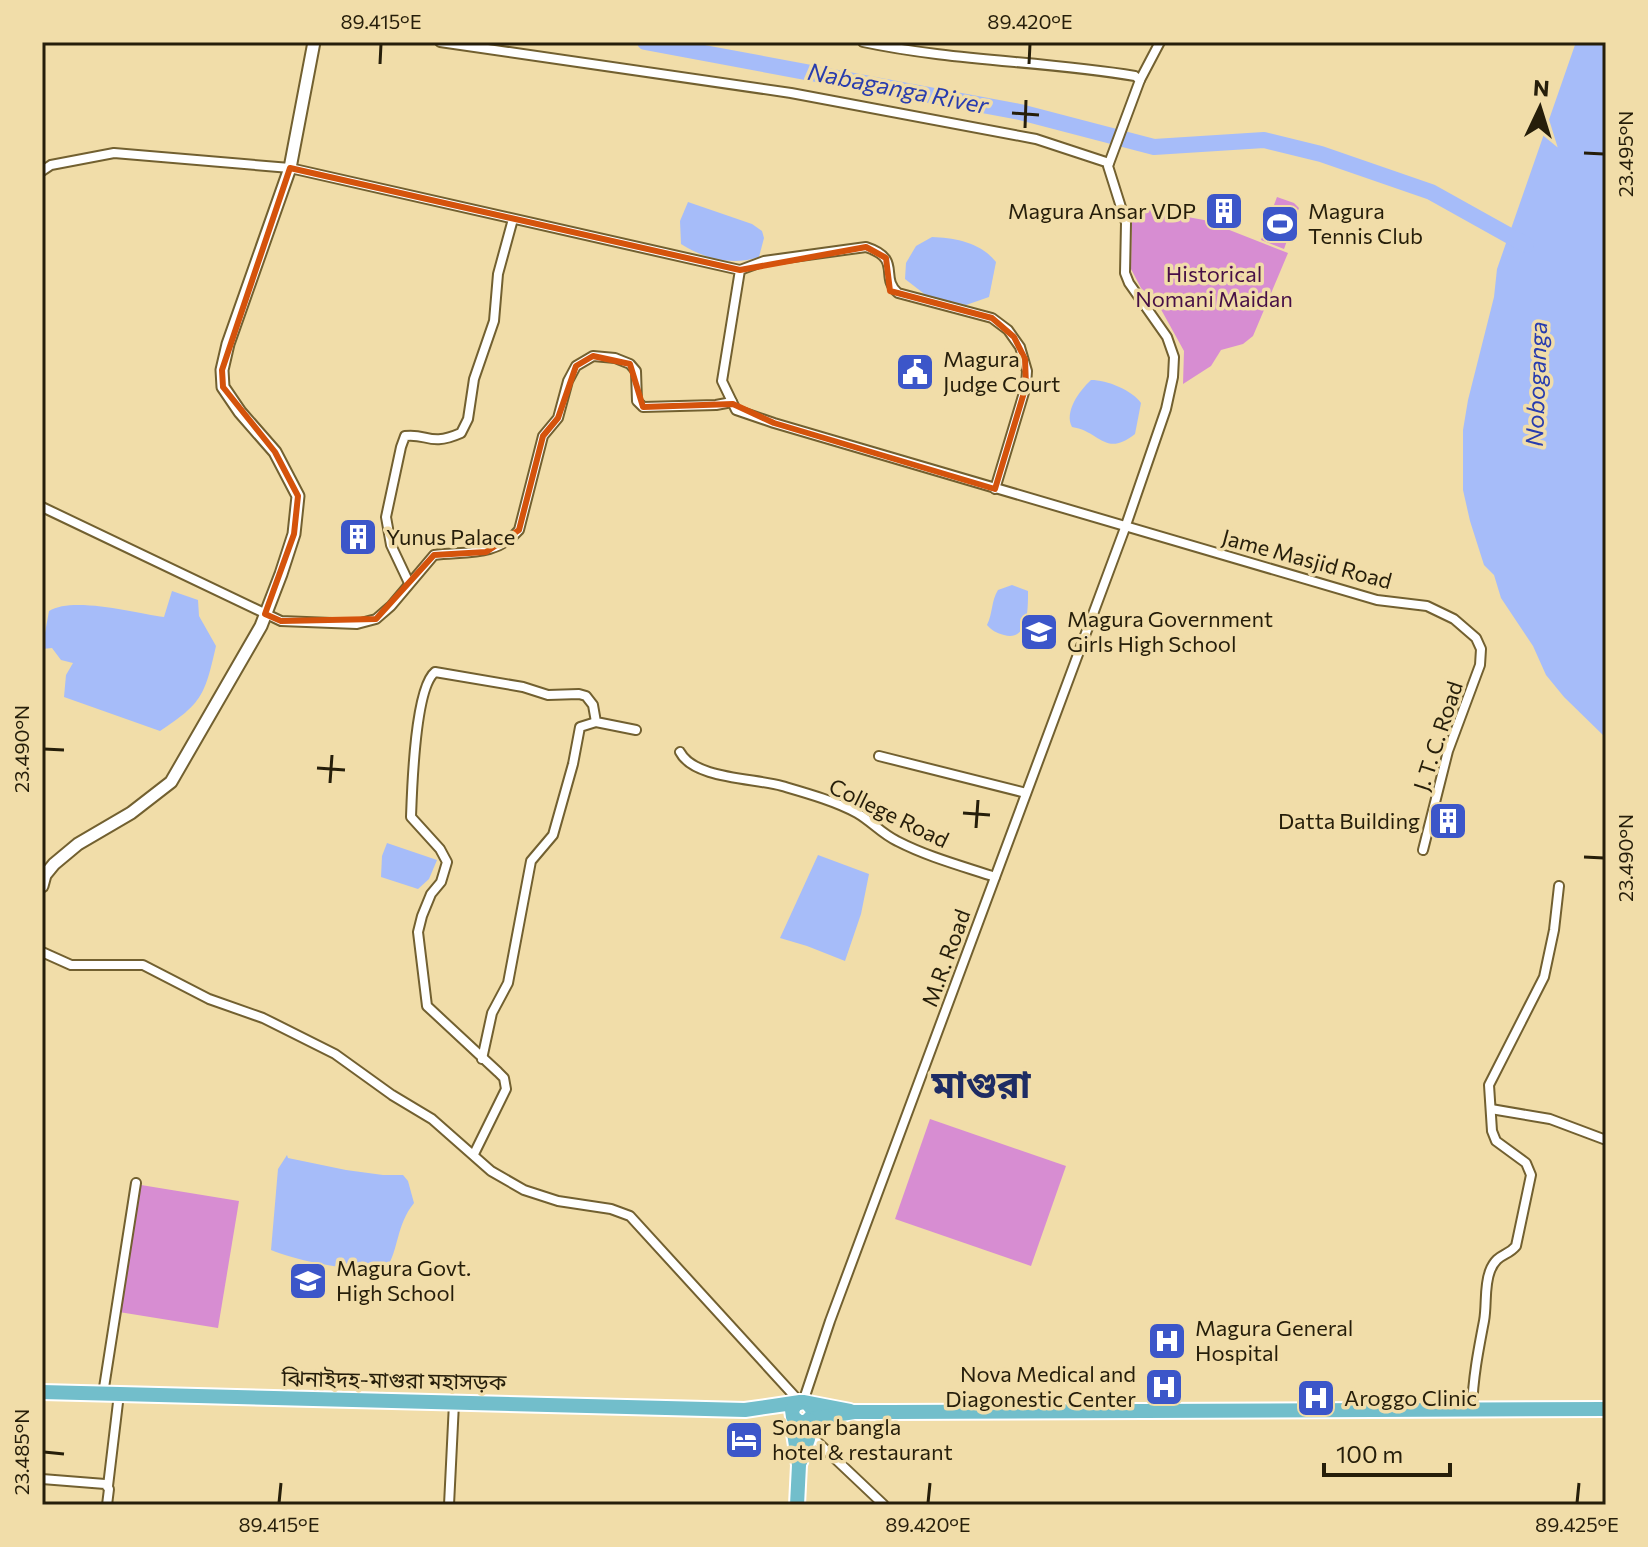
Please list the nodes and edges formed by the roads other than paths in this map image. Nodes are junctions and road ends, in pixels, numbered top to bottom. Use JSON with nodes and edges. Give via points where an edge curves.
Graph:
{"nodes":[{"id":1,"x":314,"y":42,"type":"edge"},
{"id":2,"x":440,"y":42,"type":"edge"},
{"id":3,"x":863,"y":42,"type":"edge"},
{"id":4,"x":1160,"y":42,"type":"edge"},
{"id":5,"x":1140,"y":80,"type":"junction"},
{"id":6,"x":1108,"y":165,"type":"junction"},
{"id":7,"x":290,"y":168,"type":"junction"},
{"id":8,"x":42,"y":171,"type":"edge"},
{"id":9,"x":513,"y":219,"type":"junction"},
{"id":10,"x":740,"y":270,"type":"junction"},
{"id":11,"x":732,"y":402,"type":"junction"},
{"id":12,"x":995,"y":489,"type":"junction"},
{"id":13,"x":42,"y":507,"type":"edge"},
{"id":14,"x":1125,"y":528,"type":"junction"},
{"id":15,"x":409,"y":583,"type":"junction"},
{"id":16,"x":265,"y":614,"type":"junction"},
{"id":17,"x":1474,"y":636,"type":"joint"},
{"id":18,"x":596,"y":722,"type":"junction"},
{"id":19,"x":636,"y":730,"type":"dead end"},
{"id":20,"x":680,"y":752,"type":"dead end"},
{"id":21,"x":879,"y":756,"type":"dead end"},
{"id":22,"x":1026,"y":793,"type":"junction"},
{"id":23,"x":1423,"y":850,"type":"dead end"},
{"id":24,"x":995,"y":877,"type":"junction"},
{"id":25,"x":42,"y":886,"type":"edge"},
{"id":26,"x":1559,"y":886,"type":"dead end"},
{"id":27,"x":42,"y":952,"type":"edge"},
{"id":28,"x":482,"y":1059,"type":"junction"},
{"id":29,"x":1491,"y":1109,"type":"junction"},
{"id":30,"x":1606,"y":1140,"type":"edge"},
{"id":31,"x":474,"y":1154,"type":"junction"},
{"id":32,"x":136,"y":1183,"type":"dead end"},
{"id":33,"x":42,"y":1392,"type":"edge"},
{"id":34,"x":103,"y":1394,"type":"junction"},
{"id":35,"x":119,"y":1394,"type":"junction"},
{"id":36,"x":803,"y":1402,"type":"junction"},
{"id":37,"x":454,"y":1403,"type":"junction"},
{"id":38,"x":1472,"y":1409,"type":"junction"},
{"id":39,"x":1606,"y":1409,"type":"edge"},
{"id":40,"x":745,"y":1410,"type":"junction"},
{"id":41,"x":854,"y":1412,"type":"junction"},
{"id":42,"x":803,"y":1422,"type":"junction"},
{"id":43,"x":42,"y":1479,"type":"edge"},
{"id":44,"x":108,"y":1486,"type":"junction"},
{"id":45,"x":107,"y":1505,"type":"edge"},
{"id":46,"x":449,"y":1505,"type":"edge"},
{"id":47,"x":797,"y":1505,"type":"edge"},
{"id":48,"x":884,"y":1505,"type":"edge"}],
"edges":[{"from":1,"to":7,"type":"main road"},
{"from":2,"to":6,"type":"street","via":[[791,93],[1036,139]]},
{"from":3,"to":5,"type":"street","via":[[1100,70]]},
{"from":4,"to":5,"type":"street"},
{"from":5,"to":6,"type":"street"},
{"from":6,"to":14,"type":"street","name":"M.R. Road","via":[[1126,223],[1125,273],[1167,337],[1174,357],[1166,409]]},
{"from":7,"to":8,"type":"street","via":[[114,153]]},
{"from":7,"to":9,"type":"street"},
{"from":7,"to":16,"type":"main road","via":[[222,370],[223,387],[275,452],[298,496],[294,534]]},
{"from":9,"to":10,"type":"street"},
{"from":9,"to":15,"type":"street","via":[[468,419],[461,433],[445,440],[410,434],[401,447],[386,517],[391,545]]},
{"from":10,"to":11,"type":"street","via":[[722,381]]},
{"from":10,"to":12,"type":"street","via":[[764,261],[866,247],[886,258],[890,284],[898,293],[992,318],[1008,330],[1020,347],[1027,378]]},
{"from":11,"to":12,"type":"street","name":"Jame Masjid Road","via":[[736,410],[774,423]]},
{"from":11,"to":15,"type":"street","via":[[643,407],[637,401],[636,371],[630,364],[593,356],[576,366],[558,418],[543,436],[519,530],[508,543],[486,552],[434,555]]},
{"from":12,"to":14,"type":"street","name":"Jame Masjid Road"},
{"from":13,"to":16,"type":"street"},
{"from":14,"to":17,"type":"street","name":"Jame Masjid Road","via":[[1377,600],[1427,606]]},
{"from":14,"to":22,"type":"street","name":"M.R. Road"},
{"from":15,"to":16,"type":"street","via":[[376,619],[357,624],[281,621]]},
{"from":16,"to":25,"type":"main road","via":[[171,782],[78,844],[54,864]]},
{"from":17,"to":23,"type":"street","name":"J. T. C. Road","via":[[1481,661],[1448,751]]},
{"from":18,"to":19,"type":"street"},
{"from":18,"to":28,"type":"street","via":[[580,727],[553,835],[531,861],[508,983],[492,1013]]},
{"from":18,"to":28,"type":"street","via":[[593,705],[579,694],[548,695],[435,672],[427,684],[417,727],[411,817],[447,862],[418,932],[424,990],[427,1006]]},
{"from":20,"to":24,"type":"street","name":"College Road","via":[[699,770],[779,785],[823,800],[858,813],[880,833],[914,850]]},
{"from":21,"to":22,"type":"street"},
{"from":22,"to":24,"type":"street","name":"M.R. Road"},
{"from":24,"to":36,"type":"street","name":"M.R. Road"},
{"from":26,"to":29,"type":"street","via":[[1544,977],[1489,1085]]},
{"from":27,"to":31,"type":"street","via":[[71,965],[143,965],[209,999],[263,1018],[335,1054]]},
{"from":28,"to":31,"type":"street","via":[[504,1078],[506,1089]]},
{"from":29,"to":30,"type":"street","via":[[1550,1119]]},
{"from":29,"to":38,"type":"street","via":[[1496,1141],[1526,1163],[1531,1175],[1516,1246],[1499,1255],[1490,1269]]},
{"from":31,"to":36,"type":"street","via":[[524,1190],[630,1216]]},
{"from":32,"to":34,"type":"street"},
{"from":33,"to":34,"type":"highway","name":"ঝিনাইদহ-মাগুরা মহাসড়ক"},
{"from":34,"to":35,"type":"highway","name":"ঝিনাইদহ-মাগুরা মহাসড়ক"},
{"from":35,"to":37,"type":"highway","name":"ঝিনাইদহ-মাগুরা মহাসড়ক"},
{"from":35,"to":44,"type":"street"},
{"from":36,"to":40,"type":"highway"},
{"from":36,"to":41,"type":"highway"},
{"from":36,"to":42,"type":"highway","via":[[813,1410]]},
{"from":37,"to":40,"type":"highway","name":"ঝিনাইদহ-মাগুরা মহাসড়ক"},
{"from":37,"to":46,"type":"street"},
{"from":38,"to":39,"type":"highway"},
{"from":38,"to":41,"type":"highway"},
{"from":40,"to":42,"type":"highway"},
{"from":41,"to":42,"type":"highway"},
{"from":42,"to":47,"type":"highway"},
{"from":42,"to":48,"type":"street"},
{"from":43,"to":44,"type":"street"},
{"from":44,"to":45,"type":"street"}]}
